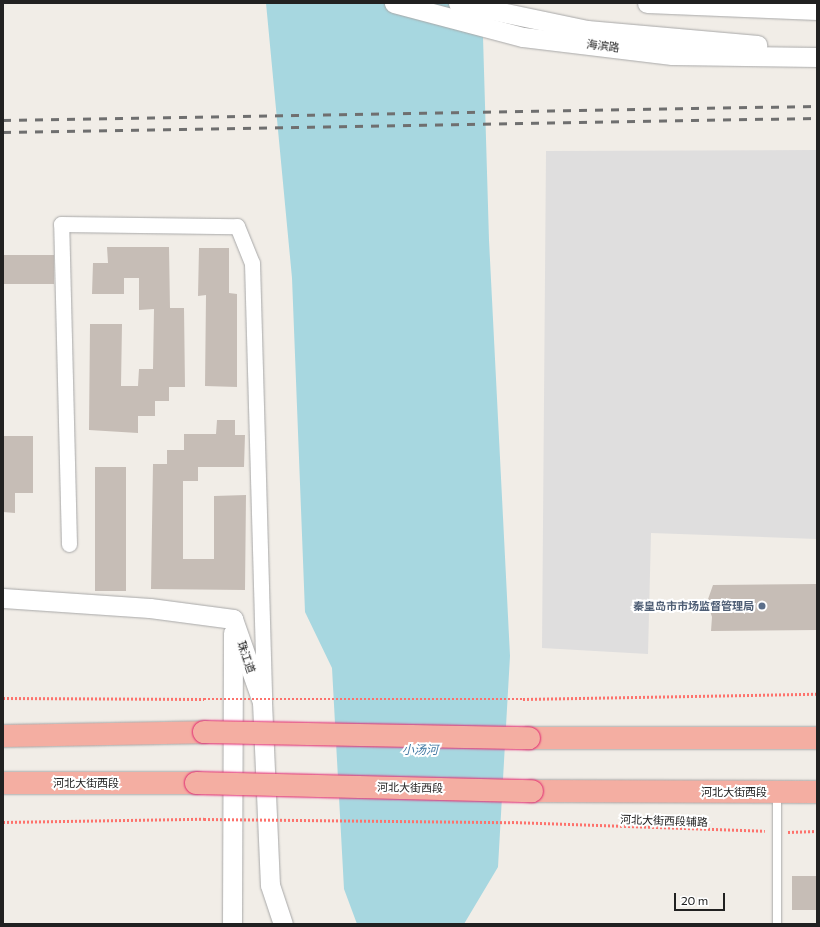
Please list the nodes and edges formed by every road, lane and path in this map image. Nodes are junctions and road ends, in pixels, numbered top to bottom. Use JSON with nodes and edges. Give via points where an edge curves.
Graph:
{"nodes":[{"id":1,"x":394,"y":3,"type":"edge"},
{"id":2,"x":458,"y":3,"type":"edge"},
{"id":3,"x":647,"y":3,"type":"edge"},
{"id":4,"x":817,"y":10,"type":"edge"},
{"id":5,"x":817,"y":46,"type":"edge"},
{"id":6,"x":817,"y":58,"type":"edge"},
{"id":7,"x":69,"y":544,"type":"dead end"},
{"id":8,"x":3,"y":598,"type":"edge"},
{"id":9,"x":234,"y":619,"type":"junction"},
{"id":10,"x":817,"y":694,"type":"edge"},
{"id":11,"x":3,"y":698,"type":"edge"},
{"id":12,"x":264,"y":699,"type":"junction"},
{"id":13,"x":3,"y":736,"type":"edge"},
{"id":14,"x":817,"y":738,"type":"edge"},
{"id":15,"x":3,"y":783,"type":"edge"},
{"id":16,"x":777,"y":792,"type":"junction"},
{"id":17,"x":817,"y":792,"type":"edge"},
{"id":18,"x":3,"y":822,"type":"edge"},
{"id":19,"x":817,"y":831,"type":"edge"},
{"id":20,"x":777,"y":832,"type":"junction"},
{"id":21,"x":232,"y":924,"type":"edge"},
{"id":22,"x":283,"y":924,"type":"edge"},
{"id":23,"x":777,"y":924,"type":"edge"}],
"edges":[{"from":1,"to":6,"type":"street","name":"海滨路","via":[[523,37],[672,55]]},
{"from":2,"to":5,"type":"street","name":"海滨路","via":[[588,30],[779,47]]},
{"from":3,"to":4,"type":"street"},
{"from":7,"to":12,"type":"street","via":[[61,224],[238,226],[252,263]]},
{"from":8,"to":9,"type":"street","via":[[150,608]]},
{"from":9,"to":21,"type":"street"},
{"from":9,"to":22,"type":"street","name":"珠江道","via":[[262,702],[270,885]]},
{"from":10,"to":12,"type":"path","bridge":true,"via":[[523,699]]},
{"from":11,"to":12,"type":"path","bridge":true},
{"from":13,"to":14,"type":"highway","bridge":true,"via":[[204,732],[529,738]]},
{"from":15,"to":16,"type":"highway","name":"河北大街西段","bridge":true,"via":[[196,783],[532,791]]},
{"from":16,"to":17,"type":"highway","name":"河北大街西段"},
{"from":16,"to":20,"type":"lane"},
{"from":18,"to":20,"type":"path","name":"河北大街西段辅路","bridge":true,"via":[[204,819],[512,822]]},
{"from":19,"to":20,"type":"path","name":"河北大街西段辅路"},
{"from":20,"to":23,"type":"lane"}]}
